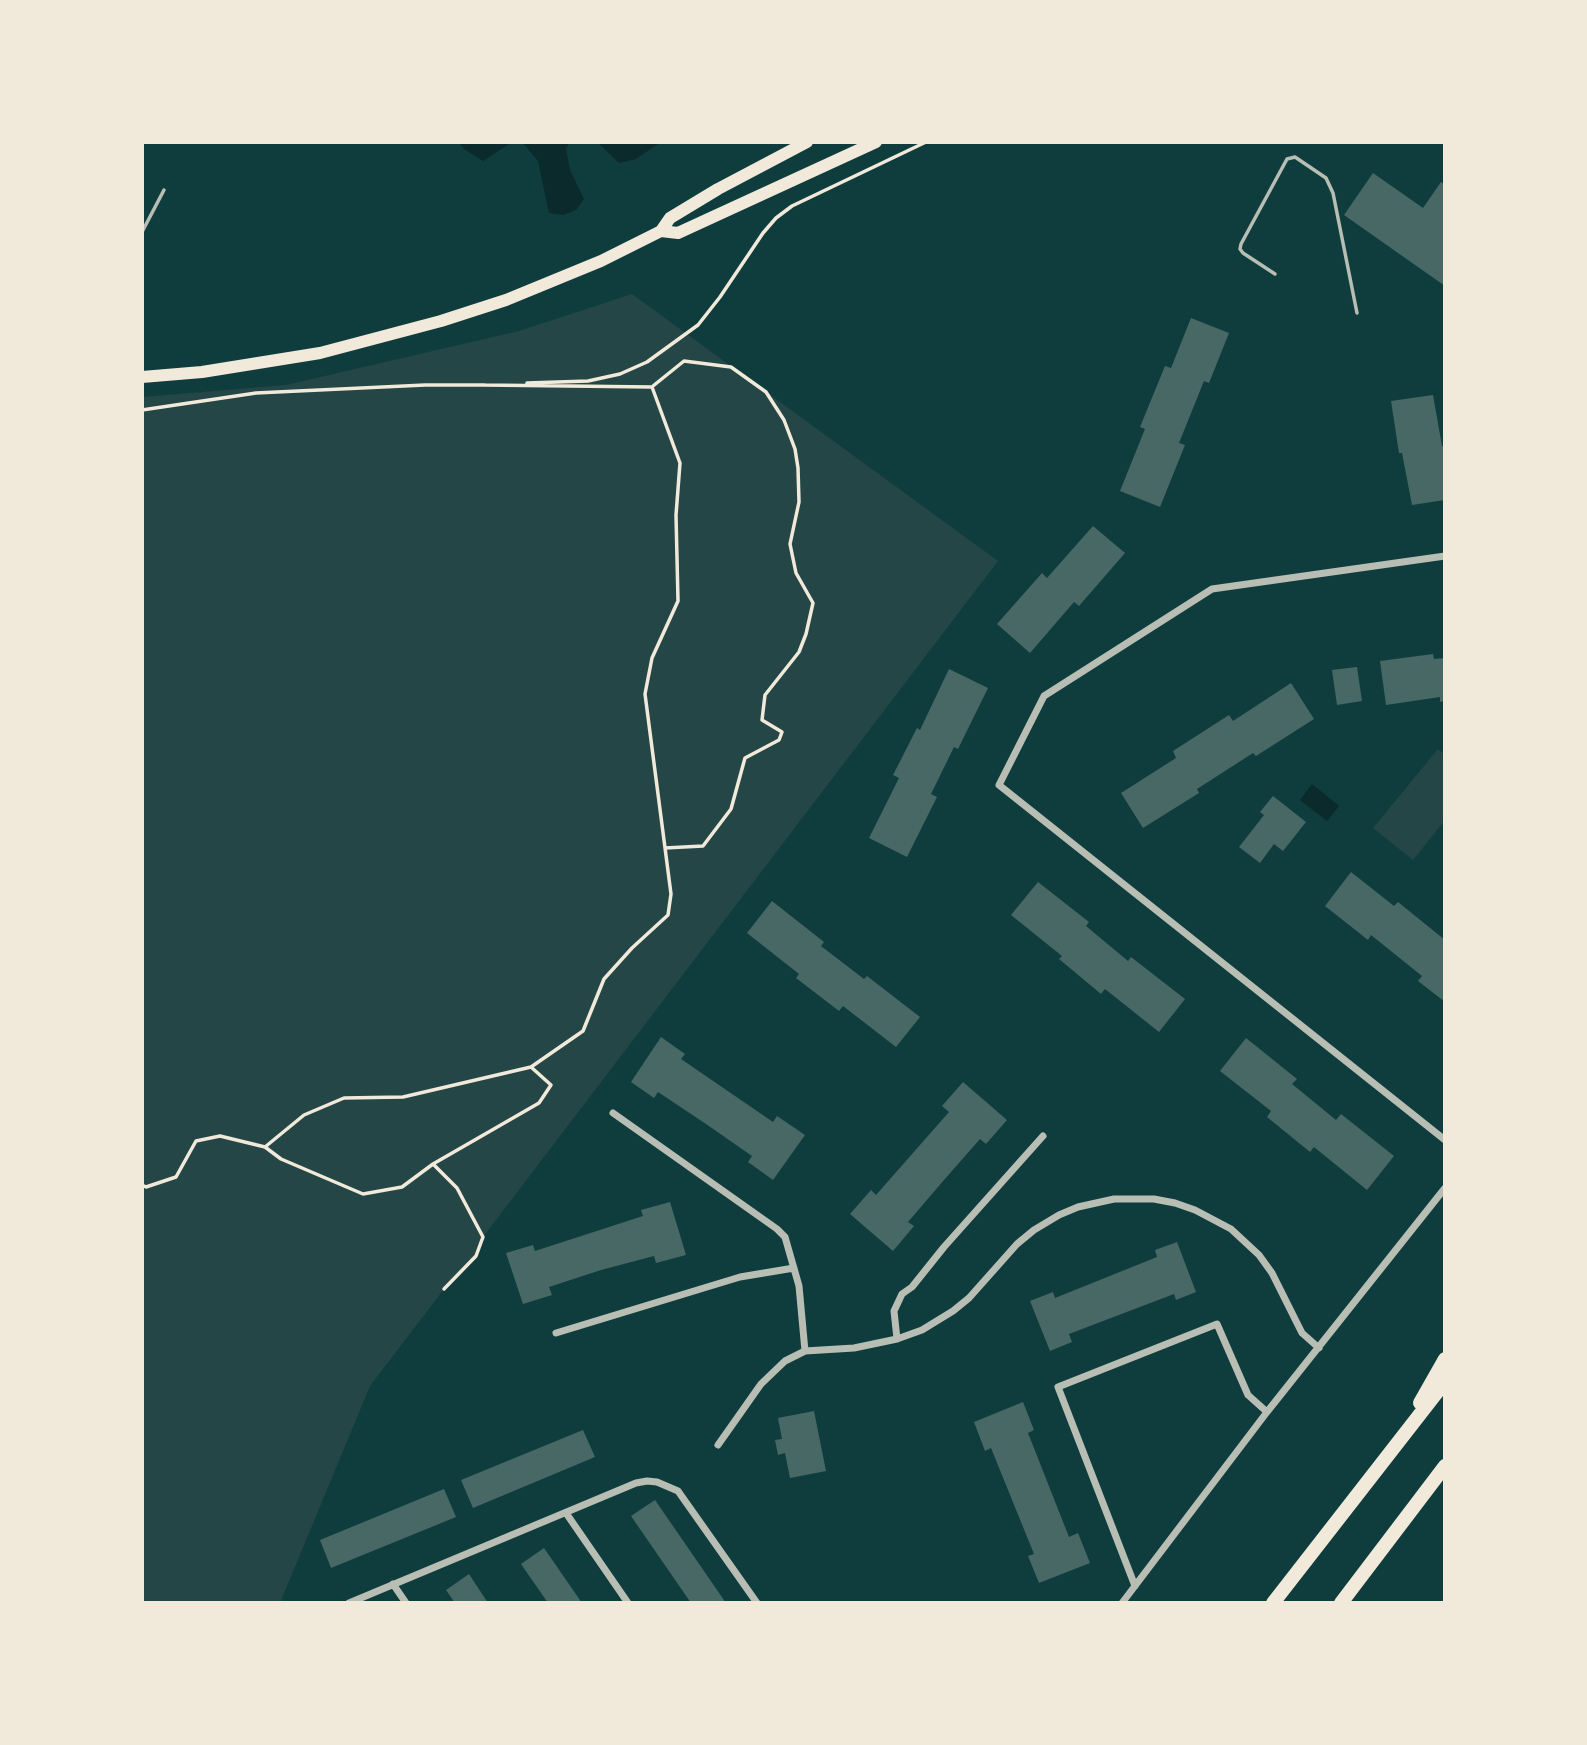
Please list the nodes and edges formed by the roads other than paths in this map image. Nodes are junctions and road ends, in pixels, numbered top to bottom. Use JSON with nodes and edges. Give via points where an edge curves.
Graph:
{"nodes":[{"id":1,"x":807,"y":142,"type":"edge"},
{"id":2,"x":876,"y":142,"type":"edge"},
{"id":3,"x":164,"y":190,"type":"dead end"},
{"id":4,"x":661,"y":231,"type":"junction"},
{"id":5,"x":142,"y":232,"type":"edge"},
{"id":6,"x":1275,"y":274,"type":"dead end"},
{"id":7,"x":1357,"y":313,"type":"dead end"},
{"id":8,"x":142,"y":377,"type":"edge"},
{"id":9,"x":1445,"y":556,"type":"edge"},
{"id":10,"x":613,"y":1113,"type":"dead end"},
{"id":11,"x":1043,"y":1136,"type":"dead end"},
{"id":12,"x":1445,"y":1140,"type":"edge"},
{"id":13,"x":1445,"y":1188,"type":"edge"},
{"id":14,"x":794,"y":1268,"type":"junction"},
{"id":15,"x":556,"y":1333,"type":"dead end"},
{"id":16,"x":897,"y":1339,"type":"junction"},
{"id":17,"x":1319,"y":1348,"type":"junction"},
{"id":18,"x":805,"y":1351,"type":"junction"},
{"id":19,"x":1445,"y":1359,"type":"edge"},
{"id":20,"x":1445,"y":1382,"type":"edge"},
{"id":21,"x":1268,"y":1412,"type":"junction"},
{"id":22,"x":718,"y":1445,"type":"dead end"},
{"id":23,"x":1391,"y":1452,"type":"junction"},
{"id":24,"x":1445,"y":1466,"type":"edge"},
{"id":25,"x":566,"y":1513,"type":"junction"},
{"id":26,"x":393,"y":1584,"type":"junction"},
{"id":27,"x":1135,"y":1586,"type":"junction"},
{"id":28,"x":349,"y":1603,"type":"edge"},
{"id":29,"x":406,"y":1603,"type":"edge"},
{"id":30,"x":628,"y":1603,"type":"edge"},
{"id":31,"x":757,"y":1603,"type":"edge"},
{"id":32,"x":1122,"y":1603,"type":"edge"},
{"id":33,"x":1273,"y":1603,"type":"edge"},
{"id":34,"x":1341,"y":1603,"type":"edge"}],
"edges":[{"from":1,"to":4,"type":"main road","via":[[670,218]]},
{"from":2,"to":4,"type":"main road","via":[[678,233]]},
{"from":3,"to":5,"type":"lane"},
{"from":4,"to":8,"type":"main road","via":[[543,286],[415,328],[298,357]]},
{"from":6,"to":7,"type":"lane","via":[[1240,249],[1287,159],[1296,157],[1326,177],[1333,193]]},
{"from":9,"to":12,"type":"street","via":[[1212,589],[1044,696],[999,785]]},
{"from":10,"to":14,"type":"street","via":[[777,1229],[785,1237]]},
{"from":11,"to":16,"type":"street","via":[[902,1294],[894,1311]]},
{"from":13,"to":17,"type":"street"},
{"from":14,"to":15,"type":"street","via":[[740,1277]]},
{"from":14,"to":18,"type":"street"},
{"from":16,"to":17,"type":"street","via":[[953,1311],[1017,1244],[1046,1222],[1096,1202],[1134,1198],[1195,1210],[1245,1240],[1272,1273],[1302,1334]]},
{"from":16,"to":18,"type":"street"},
{"from":17,"to":21,"type":"street"},
{"from":18,"to":22,"type":"street","via":[[771,1371]]},
{"from":19,"to":23,"type":"highway"},
{"from":20,"to":23,"type":"highway"},
{"from":21,"to":27,"type":"street"},
{"from":21,"to":27,"type":"street","via":[[1248,1395],[1217,1324],[1058,1387]]},
{"from":23,"to":33,"type":"highway"},
{"from":24,"to":34,"type":"highway"},
{"from":25,"to":26,"type":"street"},
{"from":25,"to":30,"type":"street"},
{"from":25,"to":31,"type":"street","via":[[636,1483],[667,1486],[687,1502]]},
{"from":26,"to":28,"type":"street"},
{"from":26,"to":29,"type":"street"},
{"from":27,"to":32,"type":"street"}]}
